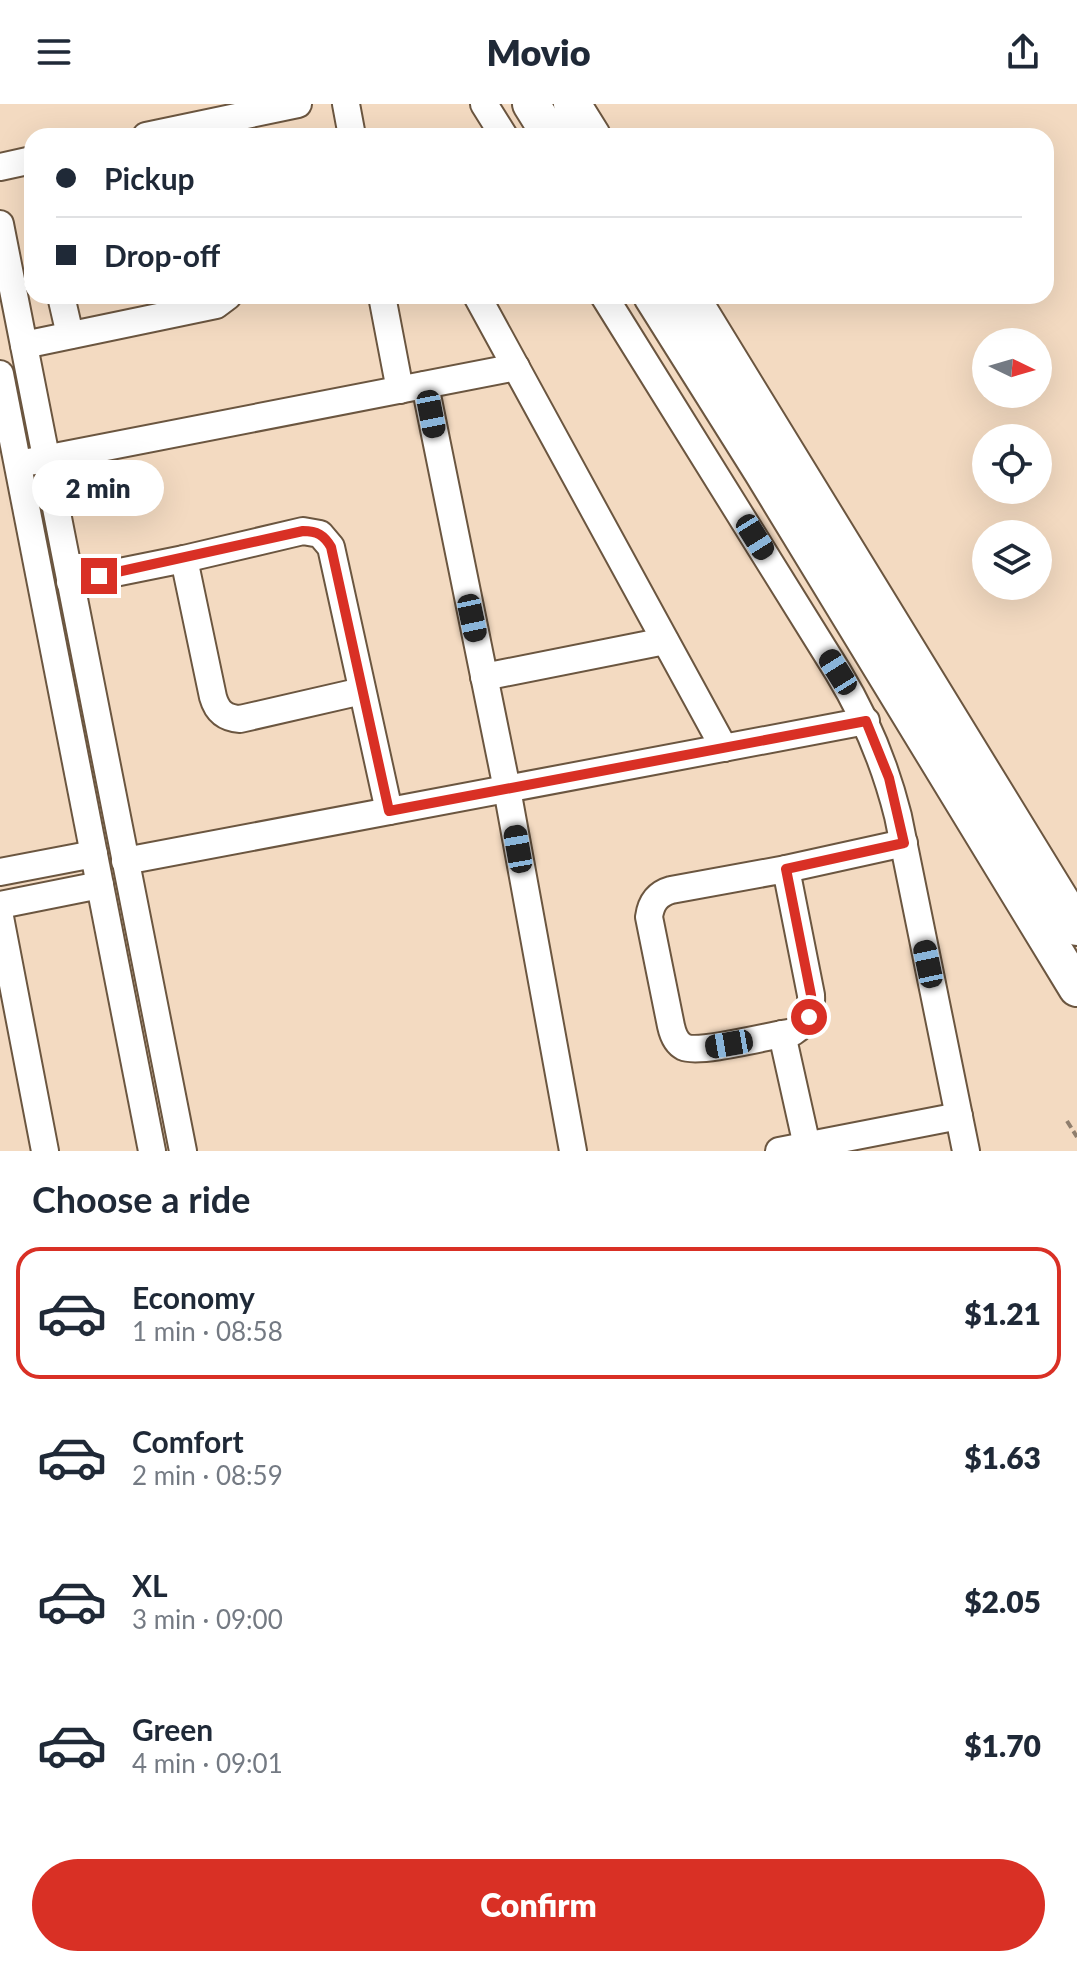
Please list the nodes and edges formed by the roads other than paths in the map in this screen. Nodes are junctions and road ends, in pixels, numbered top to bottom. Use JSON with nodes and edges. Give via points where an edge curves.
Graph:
{"nodes":[{"id":1,"x":298,"y":104,"type":"edge"},
{"id":2,"x":346,"y":104,"type":"edge"},
{"id":3,"x":484,"y":104,"type":"edge"},
{"id":4,"x":531,"y":104,"type":"edge"},
{"id":5,"x":572,"y":104,"type":"edge"},
{"id":6,"x":184,"y":128,"type":"edge"},
{"id":7,"x":350,"y":128,"type":"edge"},
{"id":8,"x":499,"y":128,"type":"edge"},
{"id":9,"x":546,"y":128,"type":"edge"},
{"id":10,"x":587,"y":128,"type":"edge"},
{"id":11,"x":24,"y":162,"type":"edge"},
{"id":12,"x":0,"y":167,"type":"edge"},
{"id":13,"x":0,"y":224,"type":"edge"},
{"id":14,"x":23,"y":290,"type":"edge"},
{"id":15,"x":63,"y":304,"type":"edge"},
{"id":16,"x":217,"y":304,"type":"edge"},
{"id":17,"x":385,"y":304,"type":"edge"},
{"id":18,"x":481,"y":304,"type":"edge"},
{"id":19,"x":609,"y":304,"type":"edge"},
{"id":20,"x":657,"y":304,"type":"edge"},
{"id":21,"x":695,"y":304,"type":"edge"},
{"id":22,"x":70,"y":335,"type":"junction"},
{"id":23,"x":24,"y":345,"type":"junction"},
{"id":24,"x":516,"y":367,"type":"junction"},
{"id":25,"x":0,"y":374,"type":"edge"},
{"id":26,"x":412,"y":387,"type":"junction"},
{"id":27,"x":46,"y":458,"type":"junction"},
{"id":28,"x":9,"y":466,"type":"edge"},
{"id":29,"x":184,"y":559,"type":"junction"},
{"id":30,"x":70,"y":582,"type":"junction"},
{"id":31,"x":665,"y":641,"type":"junction"},
{"id":32,"x":484,"y":677,"type":"junction"},
{"id":33,"x":362,"y":691,"type":"junction"},
{"id":34,"x":866,"y":721,"type":"junction"},
{"id":35,"x":724,"y":748,"type":"junction"},
{"id":36,"x":507,"y":789,"type":"junction"},
{"id":37,"x":389,"y":811,"type":"junction"},
{"id":38,"x":904,"y":843,"type":"junction"},
{"id":39,"x":94,"y":854,"type":"junction"},
{"id":40,"x":125,"y":861,"type":"junction"},
{"id":41,"x":786,"y":869,"type":"junction"},
{"id":42,"x":0,"y":872,"type":"edge"},
{"id":43,"x":100,"y":885,"type":"junction"},
{"id":44,"x":0,"y":905,"type":"edge"},
{"id":45,"x":0,"y":917,"type":"edge"},
{"id":46,"x":1077,"y":927,"type":"edge"},
{"id":47,"x":1077,"y":988,"type":"edge"},
{"id":48,"x":782,"y":1034,"type":"junction"},
{"id":49,"x":959,"y":1116,"type":"junction"},
{"id":50,"x":807,"y":1146,"type":"junction"},
{"id":51,"x":45,"y":1151,"type":"edge"},
{"id":52,"x":152,"y":1151,"type":"edge"},
{"id":53,"x":183,"y":1151,"type":"edge"},
{"id":54,"x":573,"y":1151,"type":"edge"},
{"id":55,"x":779,"y":1151,"type":"edge"},
{"id":56,"x":966,"y":1151,"type":"edge"}],
"edges":[{"from":1,"to":6,"type":"street"},
{"from":2,"to":7,"type":"street"},
{"from":3,"to":8,"type":"street"},
{"from":4,"to":9,"type":"street"},
{"from":5,"to":10,"type":"street"},
{"from":11,"to":12,"type":"street"},
{"from":13,"to":14,"type":"street"},
{"from":14,"to":23,"type":"street"},
{"from":15,"to":22,"type":"street"},
{"from":16,"to":22,"type":"street"},
{"from":17,"to":26,"type":"street"},
{"from":18,"to":24,"type":"street"},
{"from":19,"to":34,"type":"street"},
{"from":20,"to":47,"type":"street"},
{"from":21,"to":46,"type":"street"},
{"from":22,"to":23,"type":"street"},
{"from":23,"to":27,"type":"street"},
{"from":24,"to":26,"type":"street"},
{"from":24,"to":31,"type":"street"},
{"from":25,"to":28,"type":"street"},
{"from":26,"to":27,"type":"street"},
{"from":26,"to":32,"type":"street"},
{"from":27,"to":28,"type":"street"},
{"from":27,"to":30,"type":"street"},
{"from":28,"to":39,"type":"street"},
{"from":29,"to":30,"type":"street"},
{"from":29,"to":33,"type":"street","via":[[303,531],[320,534],[331,547]]},
{"from":29,"to":33,"type":"street","via":[[218,711],[240,719]]},
{"from":30,"to":40,"type":"street"},
{"from":31,"to":32,"type":"street"},
{"from":31,"to":35,"type":"street"},
{"from":32,"to":36,"type":"street"},
{"from":33,"to":37,"type":"street"},
{"from":34,"to":35,"type":"street"},
{"from":34,"to":38,"type":"street","via":[[889,778]]},
{"from":35,"to":36,"type":"street"},
{"from":36,"to":37,"type":"street"},
{"from":36,"to":54,"type":"street"},
{"from":37,"to":40,"type":"street"},
{"from":38,"to":41,"type":"street"},
{"from":38,"to":49,"type":"street"},
{"from":39,"to":42,"type":"street"},
{"from":39,"to":43,"type":"street"},
{"from":40,"to":53,"type":"street"},
{"from":41,"to":48,"type":"street","via":[[812,1007],[802,1026]]},
{"from":41,"to":48,"type":"street","via":[[664,892],[653,902],[649,917],[678,1042],[694,1050]]},
{"from":43,"to":44,"type":"street"},
{"from":43,"to":52,"type":"street"},
{"from":45,"to":51,"type":"street"},
{"from":48,"to":50,"type":"street"},
{"from":49,"to":50,"type":"street"},
{"from":49,"to":56,"type":"street"},
{"from":50,"to":55,"type":"street"}]}
